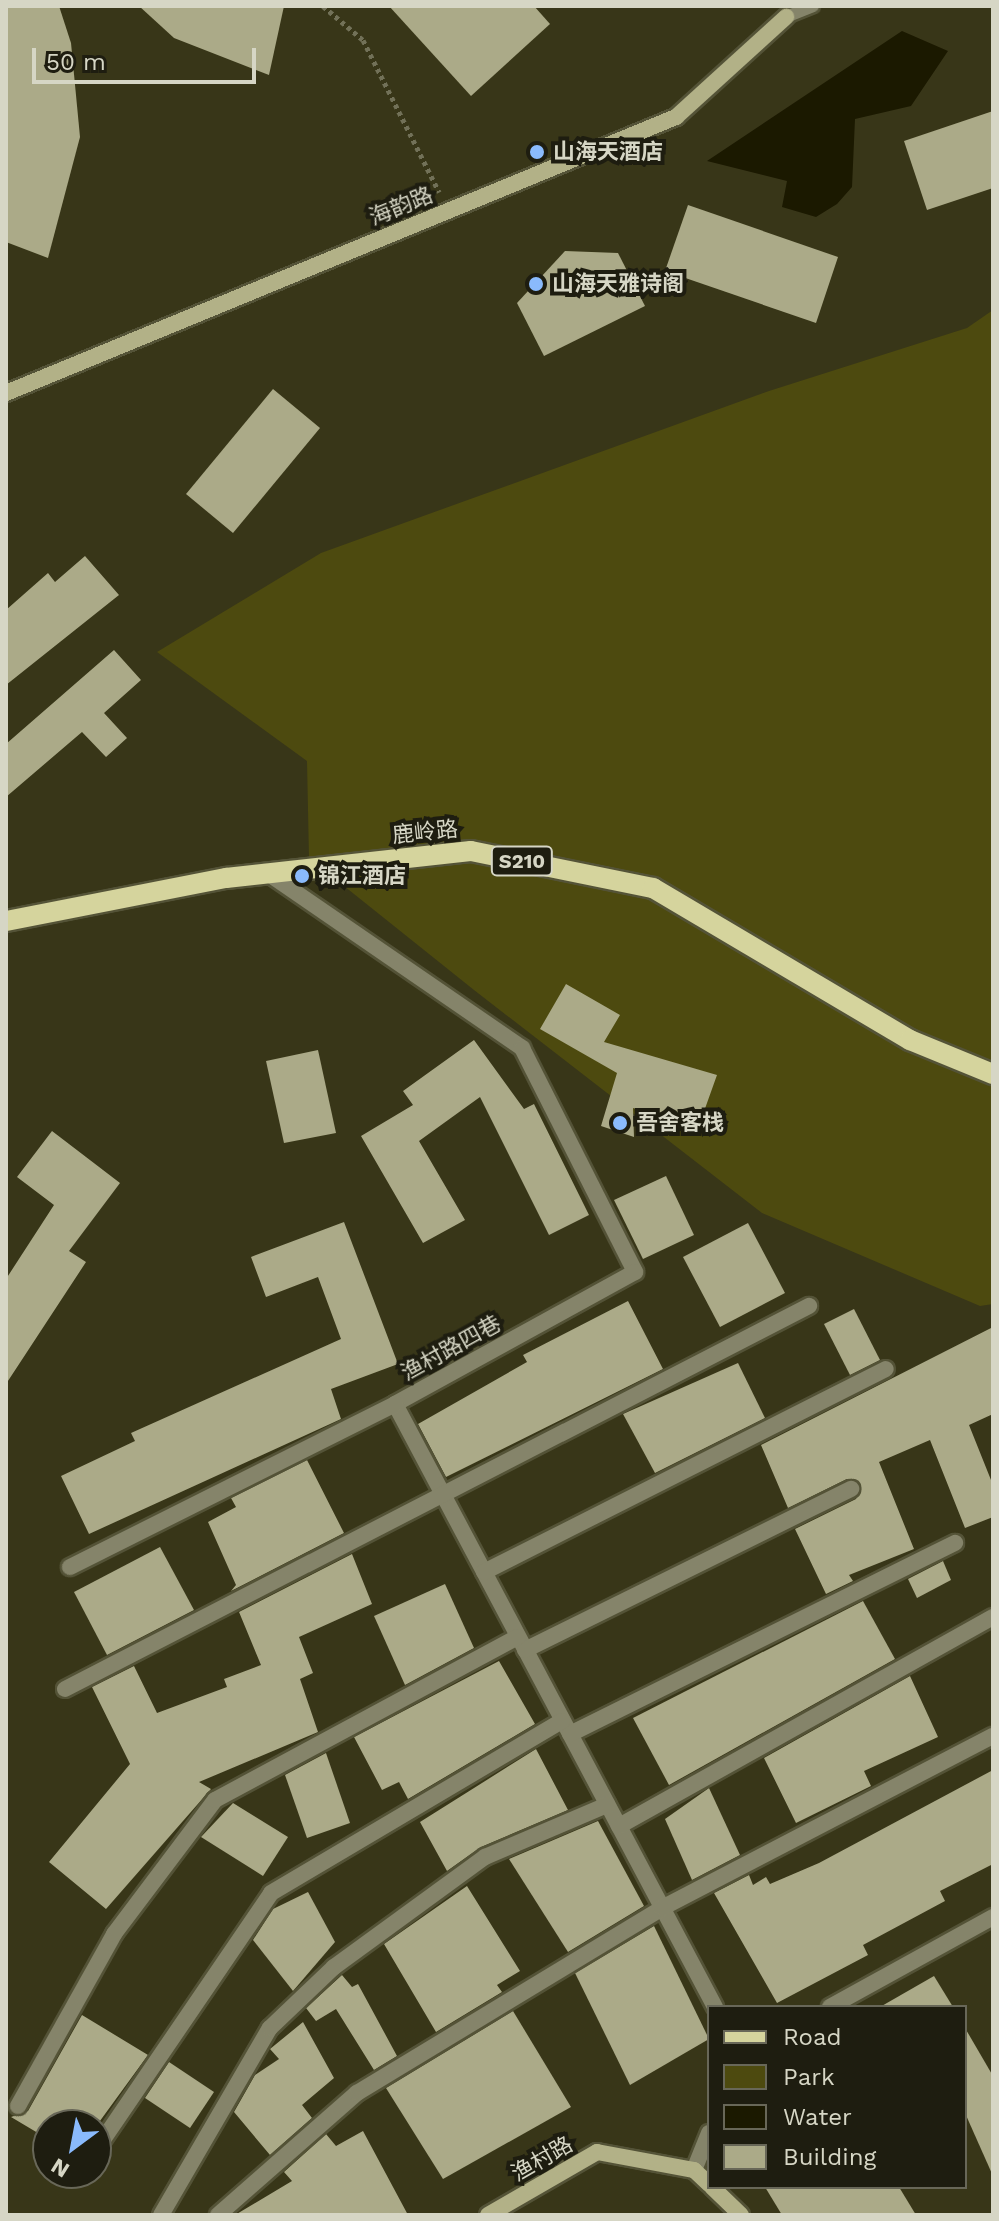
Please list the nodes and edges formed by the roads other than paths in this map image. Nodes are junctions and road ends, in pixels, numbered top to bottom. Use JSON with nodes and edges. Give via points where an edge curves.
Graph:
{"nodes":[{"id":1,"x":813,"y":6,"type":"edge"},
{"id":2,"x":792,"y":12,"type":"edge"},
{"id":3,"x":6,"y":393,"type":"edge"},
{"id":4,"x":266,"y":872,"type":"junction"},
{"id":5,"x":6,"y":921,"type":"edge"},
{"id":6,"x":993,"y":1074,"type":"edge"},
{"id":7,"x":809,"y":1306,"type":"dead end"},
{"id":8,"x":886,"y":1369,"type":"dead end"},
{"id":9,"x":395,"y":1404,"type":"junction"},
{"id":10,"x":851,"y":1489,"type":"dead end"},
{"id":11,"x":441,"y":1491,"type":"junction"},
{"id":12,"x":955,"y":1543,"type":"dead end"},
{"id":13,"x":70,"y":1567,"type":"dead end"},
{"id":14,"x":484,"y":1572,"type":"junction"},
{"id":15,"x":993,"y":1617,"type":"edge"},
{"id":16,"x":522,"y":1644,"type":"junction"},
{"id":17,"x":65,"y":1689,"type":"dead end"},
{"id":18,"x":566,"y":1728,"type":"junction"},
{"id":19,"x":993,"y":1736,"type":"edge"},
{"id":20,"x":607,"y":1805,"type":"junction"},
{"id":21,"x":619,"y":1826,"type":"junction"},
{"id":22,"x":662,"y":1908,"type":"junction"},
{"id":23,"x":993,"y":1917,"type":"edge"},
{"id":24,"x":714,"y":2005,"type":"edge"},
{"id":25,"x":834,"y":2005,"type":"edge"},
{"id":26,"x":18,"y":2106,"type":"dead end"},
{"id":27,"x":112,"y":2127,"type":"edge"},
{"id":28,"x":707,"y":2138,"type":"edge"},
{"id":29,"x":694,"y":2170,"type":"junction"},
{"id":30,"x":707,"y":2183,"type":"edge"},
{"id":31,"x":713,"y":2189,"type":"edge"},
{"id":32,"x":161,"y":2215,"type":"edge"},
{"id":33,"x":218,"y":2215,"type":"edge"},
{"id":34,"x":488,"y":2215,"type":"edge"},
{"id":35,"x":741,"y":2215,"type":"edge"}],
"edges":[{"from":1,"to":2,"type":"lane"},
{"from":2,"to":3,"type":"street","name":"海韵路","via":[[676,117]]},
{"from":4,"to":5,"type":"main road","name":"鹿岭路","number":"S210"},
{"from":4,"to":6,"type":"main road","name":"鹿岭路","number":"S210","via":[[471,851],[653,888],[910,1040]]},
{"from":4,"to":9,"type":"street","name":"渔村路四巷","via":[[522,1048],[635,1272]]},
{"from":7,"to":11,"type":"street"},
{"from":8,"to":14,"type":"street"},
{"from":9,"to":11,"type":"street","name":"渔村路四巷"},
{"from":9,"to":13,"type":"street"},
{"from":10,"to":16,"type":"street"},
{"from":11,"to":14,"type":"street","name":"渔村路四巷"},
{"from":11,"to":17,"type":"street"},
{"from":12,"to":18,"type":"street"},
{"from":14,"to":16,"type":"street","name":"渔村路四巷"},
{"from":15,"to":21,"type":"street"},
{"from":16,"to":18,"type":"street","name":"渔村路四巷"},
{"from":16,"to":26,"type":"street","via":[[215,1800],[114,1934]]},
{"from":18,"to":20,"type":"street","name":"渔村路四巷"},
{"from":18,"to":27,"type":"street","via":[[271,1893]]},
{"from":19,"to":22,"type":"street"},
{"from":20,"to":21,"type":"street","name":"渔村路四巷"},
{"from":20,"to":32,"type":"street","via":[[485,1857],[334,1967],[270,2028]]},
{"from":21,"to":22,"type":"street","name":"渔村路四巷"},
{"from":22,"to":24,"type":"street","name":"渔村路四巷"},
{"from":22,"to":33,"type":"street","via":[[357,2093]]},
{"from":23,"to":25,"type":"street"},
{"from":28,"to":29,"type":"street"},
{"from":29,"to":30,"type":"street"},
{"from":29,"to":34,"type":"street","name":"渔村路","via":[[597,2152]]},
{"from":31,"to":35,"type":"street"}]}
